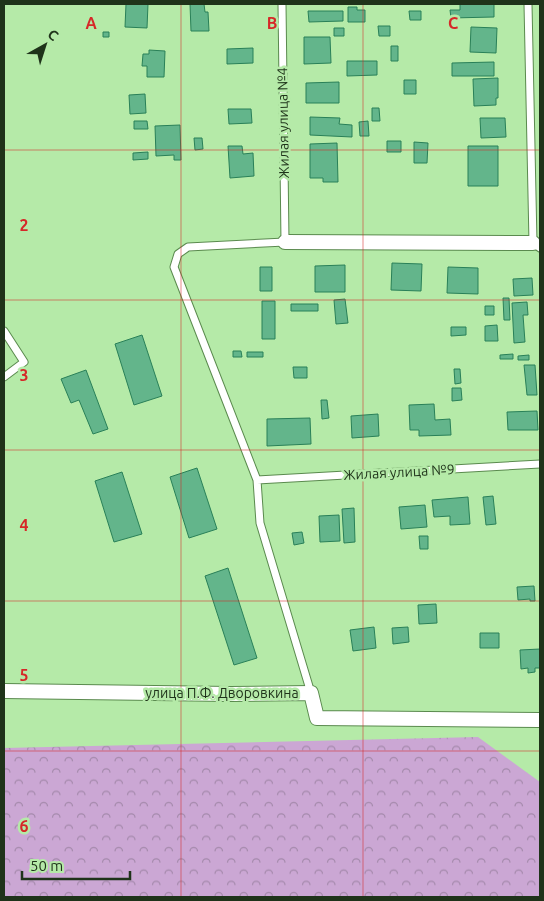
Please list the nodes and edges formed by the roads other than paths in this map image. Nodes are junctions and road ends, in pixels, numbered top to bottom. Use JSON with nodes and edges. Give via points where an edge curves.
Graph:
{"nodes":[{"id":1,"x":282,"y":4,"type":"edge"},
{"id":2,"x":528,"y":4,"type":"edge"},
{"id":3,"x":285,"y":242,"type":"junction"},
{"id":4,"x":537,"y":245,"type":"edge"},
{"id":5,"x":4,"y":331,"type":"edge"},
{"id":6,"x":4,"y":377,"type":"edge"},
{"id":7,"x":540,"y":464,"type":"edge"},
{"id":8,"x":257,"y":480,"type":"junction"},
{"id":9,"x":4,"y":691,"type":"edge"},
{"id":10,"x":311,"y":693,"type":"junction"},
{"id":11,"x":540,"y":720,"type":"edge"}],
"edges":[{"from":1,"to":3,"type":"lane","name":"Жилая улица №4"},
{"from":2,"to":4,"type":"lane"},
{"from":3,"to":4,"type":"street"},
{"from":3,"to":8,"type":"lane","via":[[188,247],[178,254],[174,267]]},
{"from":5,"to":6,"type":"lane","via":[[24,362]]},
{"from":7,"to":8,"type":"lane","name":"Жилая улица №9"},
{"from":8,"to":10,"type":"lane","via":[[260,523]]},
{"from":9,"to":10,"type":"street","name":"улица П.Ф. Дворовкина"},
{"from":10,"to":11,"type":"street","name":"улица П.Ф. Дворовкина","via":[[317,718]]}]}
